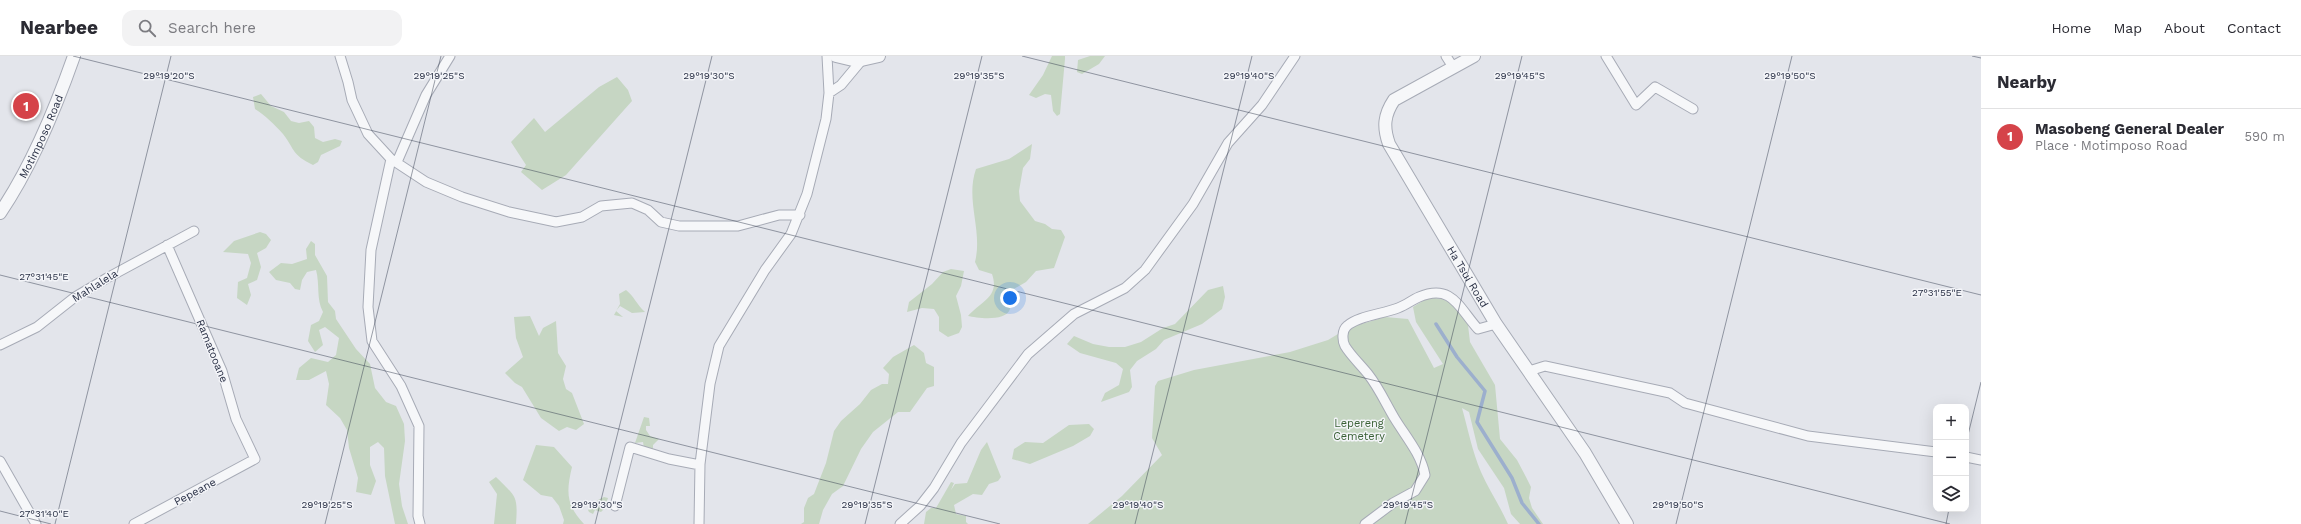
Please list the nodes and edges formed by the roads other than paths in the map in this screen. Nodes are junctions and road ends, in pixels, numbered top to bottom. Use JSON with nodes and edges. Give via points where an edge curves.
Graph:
{"nodes":[{"id":1,"x":74,"y":56,"type":"edge"},
{"id":2,"x":340,"y":56,"type":"edge"},
{"id":3,"x":450,"y":56,"type":"edge"},
{"id":4,"x":827,"y":56,"type":"edge"},
{"id":5,"x":836,"y":56,"type":"edge"},
{"id":6,"x":879,"y":56,"type":"edge"},
{"id":7,"x":1295,"y":56,"type":"edge"},
{"id":8,"x":1446,"y":56,"type":"edge"},
{"id":9,"x":1474,"y":56,"type":"edge"},
{"id":10,"x":1606,"y":56,"type":"edge"},
{"id":11,"x":861,"y":61,"type":"junction"},
{"id":12,"x":1453,"y":67,"type":"junction"},
{"id":13,"x":829,"y":93,"type":"junction"},
{"id":14,"x":1693,"y":109,"type":"dead end"},
{"id":15,"x":394,"y":160,"type":"junction"},
{"id":16,"x":0,"y":213,"type":"edge"},
{"id":17,"x":800,"y":215,"type":"junction"},
{"id":18,"x":194,"y":231,"type":"dead end"},
{"id":19,"x":167,"y":245,"type":"junction"},
{"id":20,"x":1496,"y":324,"type":"junction"},
{"id":21,"x":0,"y":346,"type":"edge"},
{"id":22,"x":1529,"y":371,"type":"junction"},
{"id":23,"x":1933,"y":452,"type":"edge"},
{"id":24,"x":1969,"y":458,"type":"edge"},
{"id":25,"x":255,"y":459,"type":"joint"},
{"id":26,"x":1981,"y":460,"type":"edge"},
{"id":27,"x":0,"y":461,"type":"edge"},
{"id":28,"x":700,"y":465,"type":"junction"},
{"id":29,"x":615,"y":506,"type":"dead end"},
{"id":30,"x":36,"y":524,"type":"edge"},
{"id":31,"x":134,"y":524,"type":"edge"},
{"id":32,"x":420,"y":524,"type":"edge"},
{"id":33,"x":699,"y":524,"type":"edge"},
{"id":34,"x":900,"y":524,"type":"edge"},
{"id":35,"x":1365,"y":524,"type":"edge"},
{"id":36,"x":1627,"y":524,"type":"edge"}],
"edges":[{"from":1,"to":16,"type":"street","name":"Motimposo Road","via":[[31,160],[16,190]]},
{"from":2,"to":15,"type":"street","via":[[352,100],[368,134]]},
{"from":3,"to":15,"type":"street","via":[[426,95]]},
{"from":4,"to":13,"type":"street"},
{"from":5,"to":11,"type":"street","via":[[845,60]]},
{"from":6,"to":11,"type":"street"},
{"from":7,"to":34,"type":"street","via":[[1262,105],[1228,143],[1193,204],[1145,270],[1125,288],[1074,314],[1028,354],[961,443],[934,488],[920,506]]},
{"from":8,"to":12,"type":"street"},
{"from":9,"to":12,"type":"street","name":"Ha Tsui Road"},
{"from":10,"to":14,"type":"street","via":[[1636,105],[1655,87]]},
{"from":11,"to":13,"type":"street","via":[[841,85]]},
{"from":12,"to":20,"type":"street","name":"Ha Tsui Road","via":[[1394,100],[1388,109],[1384,130],[1389,144]]},
{"from":13,"to":17,"type":"street","via":[[815,169]]},
{"from":15,"to":17,"type":"street","via":[[426,182],[462,197],[509,212],[556,222],[582,217],[601,206],[632,203],[648,210],[661,222],[679,226],[738,226],[779,215]]},
{"from":15,"to":32,"type":"street","via":[[371,250],[368,307],[372,341],[402,386],[419,426]]},
{"from":17,"to":28,"type":"street","via":[[791,234],[765,270],[719,346],[710,384]]},
{"from":18,"to":19,"type":"street","name":"Mahlalela"},
{"from":19,"to":21,"type":"street","name":"Mahlalela","via":[[75,297],[37,327]]},
{"from":19,"to":25,"type":"street","name":"Ramatooane","via":[[222,371],[236,419]]},
{"from":20,"to":22,"type":"street","name":"Ha Tsui Road"},
{"from":20,"to":35,"type":"street","via":[[1478,329],[1452,297],[1442,292],[1431,292],[1385,313],[1357,319],[1346,327],[1343,333],[1344,345],[1379,391],[1420,459],[1425,475],[1415,491],[1393,503]]},
{"from":22,"to":23,"type":"street","via":[[1545,366],[1670,393],[1685,403],[1808,436]]},
{"from":22,"to":36,"type":"street","name":"Ha Tsui Road","via":[[1585,453]]},
{"from":24,"to":26,"type":"street"},
{"from":25,"to":31,"type":"street","name":"Pepeane"},
{"from":27,"to":30,"type":"street"},
{"from":28,"to":29,"type":"street","via":[[630,447]]},
{"from":28,"to":33,"type":"street"}]}
